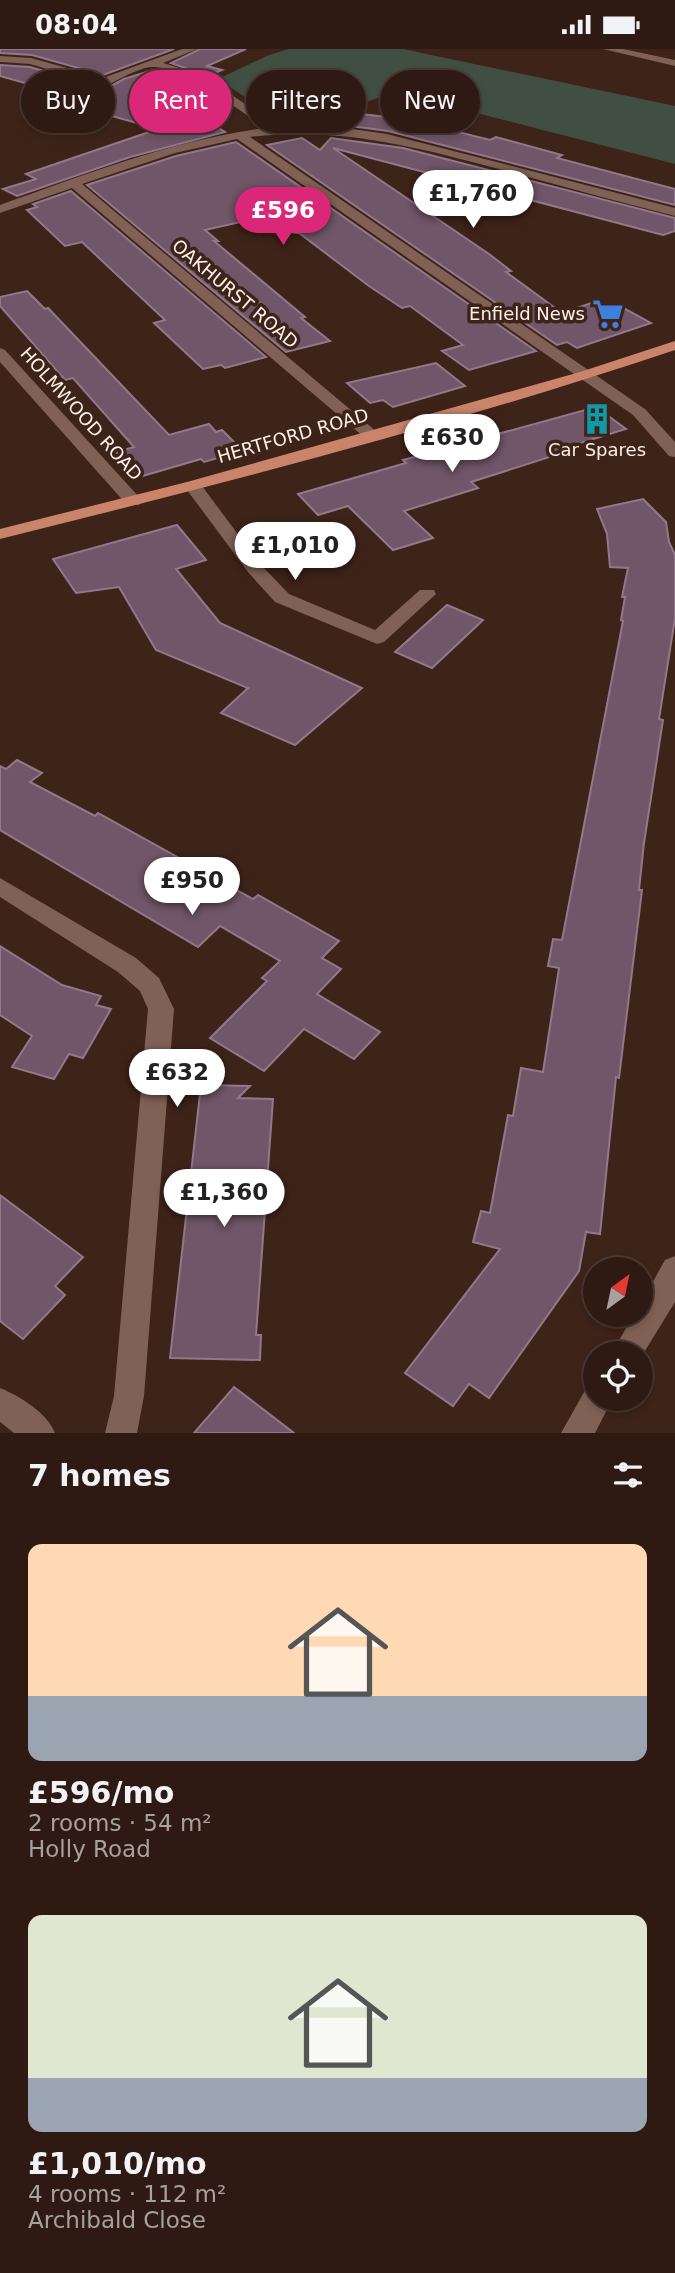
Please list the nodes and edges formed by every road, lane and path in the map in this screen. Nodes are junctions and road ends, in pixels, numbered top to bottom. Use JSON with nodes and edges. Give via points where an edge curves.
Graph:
{"nodes":[{"id":1,"x":192,"y":49,"type":"edge"},
{"id":2,"x":608,"y":49,"type":"edge"},
{"id":3,"x":673,"y":49,"type":"edge"},
{"id":4,"x":47,"y":51,"type":"dead end"},
{"id":5,"x":0,"y":59,"type":"edge"},
{"id":6,"x":658,"y":59,"type":"junction"},
{"id":7,"x":31,"y":61,"type":"junction"},
{"id":8,"x":675,"y":62,"type":"edge"},
{"id":9,"x":152,"y":64,"type":"junction"},
{"id":10,"x":62,"y":70,"type":"edge"},
{"id":11,"x":115,"y":78,"type":"edge"},
{"id":12,"x":246,"y":110,"type":"edge"},
{"id":13,"x":254,"y":133,"type":"edge"},
{"id":14,"x":366,"y":133,"type":"edge"},
{"id":15,"x":239,"y":135,"type":"junction"},
{"id":16,"x":74,"y":183,"type":"junction"},
{"id":17,"x":0,"y":209,"type":"edge"},
{"id":18,"x":675,"y":212,"type":"edge"},
{"id":19,"x":675,"y":345,"type":"edge"},
{"id":20,"x":0,"y":353,"type":"edge"},
{"id":21,"x":585,"y":375,"type":"junction"},
{"id":22,"x":371,"y":435,"type":"junction"},
{"id":23,"x":675,"y":452,"type":"edge"},
{"id":24,"x":193,"y":486,"type":"junction"},
{"id":25,"x":133,"y":501,"type":"junction"},
{"id":26,"x":0,"y":534,"type":"edge"},
{"id":27,"x":427,"y":594,"type":"dead end"},
{"id":28,"x":0,"y":886,"type":"edge"},
{"id":29,"x":672,"y":1284,"type":"edge"},
{"id":30,"x":634,"y":1341,"type":"edge"},
{"id":31,"x":0,"y":1403,"type":"edge"},
{"id":32,"x":590,"y":1411,"type":"edge"},
{"id":33,"x":38,"y":1433,"type":"edge"},
{"id":34,"x":121,"y":1433,"type":"edge"},
{"id":35,"x":577,"y":1433,"type":"edge"}],
"edges":[{"from":1,"to":9,"type":"street"},
{"from":2,"to":6,"type":"street"},
{"from":3,"to":6,"type":"street"},
{"from":4,"to":7,"type":"street"},
{"from":5,"to":7,"type":"street"},
{"from":6,"to":8,"type":"street"},
{"from":7,"to":10,"type":"street"},
{"from":9,"to":11,"type":"street"},
{"from":9,"to":12,"type":"street","via":[[196,76]]},
{"from":13,"to":15,"type":"street"},
{"from":14,"to":18,"type":"street"},
{"from":15,"to":16,"type":"street"},
{"from":15,"to":21,"type":"street"},
{"from":16,"to":17,"type":"street"},
{"from":16,"to":22,"type":"street","name":"OAKHURST ROAD"},
{"from":19,"to":21,"type":"main road","name":"HERTFORD ROAD"},
{"from":20,"to":25,"type":"street","name":"HOLMWOOD ROAD"},
{"from":21,"to":22,"type":"main road","name":"HERTFORD ROAD"},
{"from":21,"to":23,"type":"street","via":[[639,412]]},
{"from":22,"to":24,"type":"main road","name":"HERTFORD ROAD"},
{"from":24,"to":25,"type":"main road","name":"HERTFORD ROAD"},
{"from":24,"to":27,"type":"street","via":[[282,598],[377,638]]},
{"from":25,"to":26,"type":"main road","name":"HERTFORD ROAD"},
{"from":28,"to":34,"type":"street","via":[[127,965],[150,985],[161,1009],[129,1397]]},
{"from":29,"to":30,"type":"street"},
{"from":31,"to":33,"type":"street"},
{"from":32,"to":35,"type":"street"}]}
